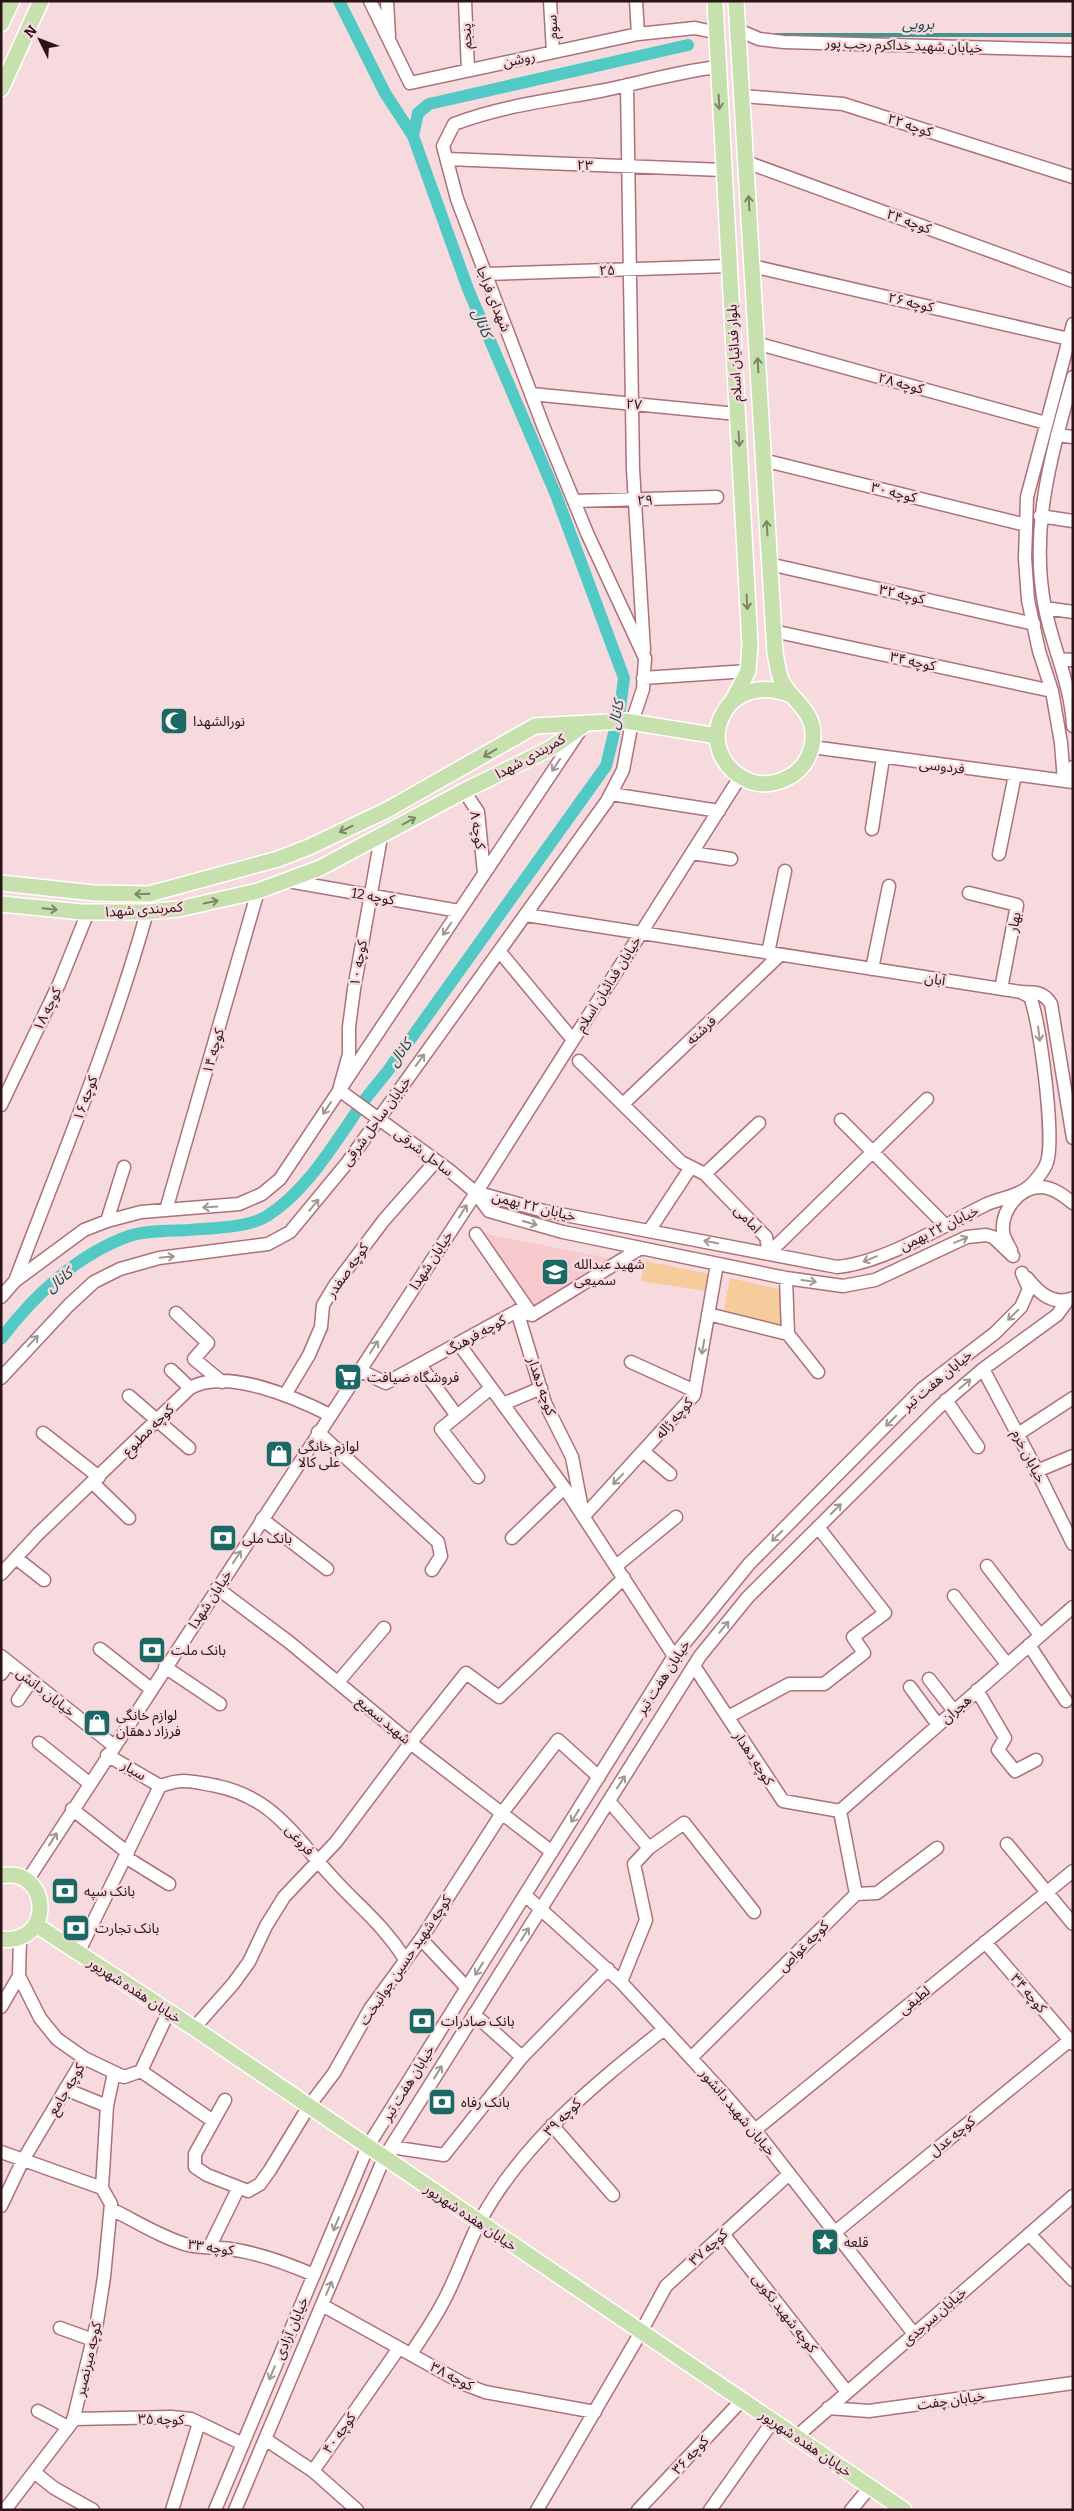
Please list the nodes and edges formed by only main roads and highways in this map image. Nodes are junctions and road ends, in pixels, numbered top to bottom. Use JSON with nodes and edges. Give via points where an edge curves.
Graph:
{"nodes":[{"id":1,"x":12,"y":1,"type":"edge"},
{"id":2,"x":41,"y":1,"type":"edge"},
{"id":3,"x":716,"y":1,"type":"edge"},
{"id":4,"x":736,"y":1,"type":"edge"},
{"id":5,"x":1,"y":24,"type":"edge"},
{"id":6,"x":738,"y":30,"type":"junction"},
{"id":7,"x":718,"y":33,"type":"junction"},
{"id":8,"x":1,"y":89,"type":"edge"},
{"id":9,"x":791,"y":695,"type":"junction"},
{"id":10,"x":732,"y":701,"type":"junction"},
{"id":11,"x":589,"y":724,"type":"junction"},
{"id":12,"x":717,"y":736,"type":"junction"},
{"id":13,"x":1,"y":883,"type":"edge"},
{"id":14,"x":1,"y":904,"type":"edge"},
{"id":15,"x":1,"y":1876,"type":"edge"},
{"id":16,"x":36,"y":1926,"type":"junction"},
{"id":17,"x":1,"y":1939,"type":"edge"},
{"id":18,"x":904,"y":2510,"type":"edge"}],
"edges":[{"from":1,"to":5,"type":"main road"},
{"from":2,"to":8,"type":"main road"},
{"from":3,"to":7,"type":"main road","name":"بلوار فدائیان اسلام"},
{"from":4,"to":6,"type":"main road","name":"بلوار فدائیان اسلام"},
{"from":6,"to":7,"type":"main road"},
{"from":9,"to":6,"type":"main road","name":"بلوار فدائیان اسلام","one_way":true,"via":[[781,680],[775,653]]},
{"from":7,"to":10,"type":"main road","name":"بلوار فدائیان اسلام","one_way":true,"via":[[717,67],[750,645],[748,671]]},
{"from":9,"to":10,"type":"main road","via":[[761,688],[745,692]]},
{"from":9,"to":12,"type":"main road","via":[[810,717],[813,732],[812,747],[803,764],[789,777],[764,784],[740,777],[723,760]]},
{"from":10,"to":12,"type":"main road","via":[[723,713]]},
{"from":11,"to":12,"type":"main road","via":[[629,722]]},
{"from":11,"to":13,"type":"main road","name":"کمربندی شهدا","one_way":true,"via":[[535,726],[396,805],[278,859],[148,894],[94,893]]},
{"from":14,"to":11,"type":"main road","name":"کمربندی شهدا","one_way":true,"via":[[88,912],[147,912],[179,909],[258,892],[320,868],[551,748]]},
{"from":15,"to":16,"type":"main road","via":[[18,1876],[34,1887],[40,1901]]},
{"from":16,"to":17,"type":"main road","via":[[20,1938]]},
{"from":16,"to":18,"type":"main road","name":"خیابان هفده شهریور","via":[[169,2011],[368,2146],[388,2152],[479,2223]]}]}
